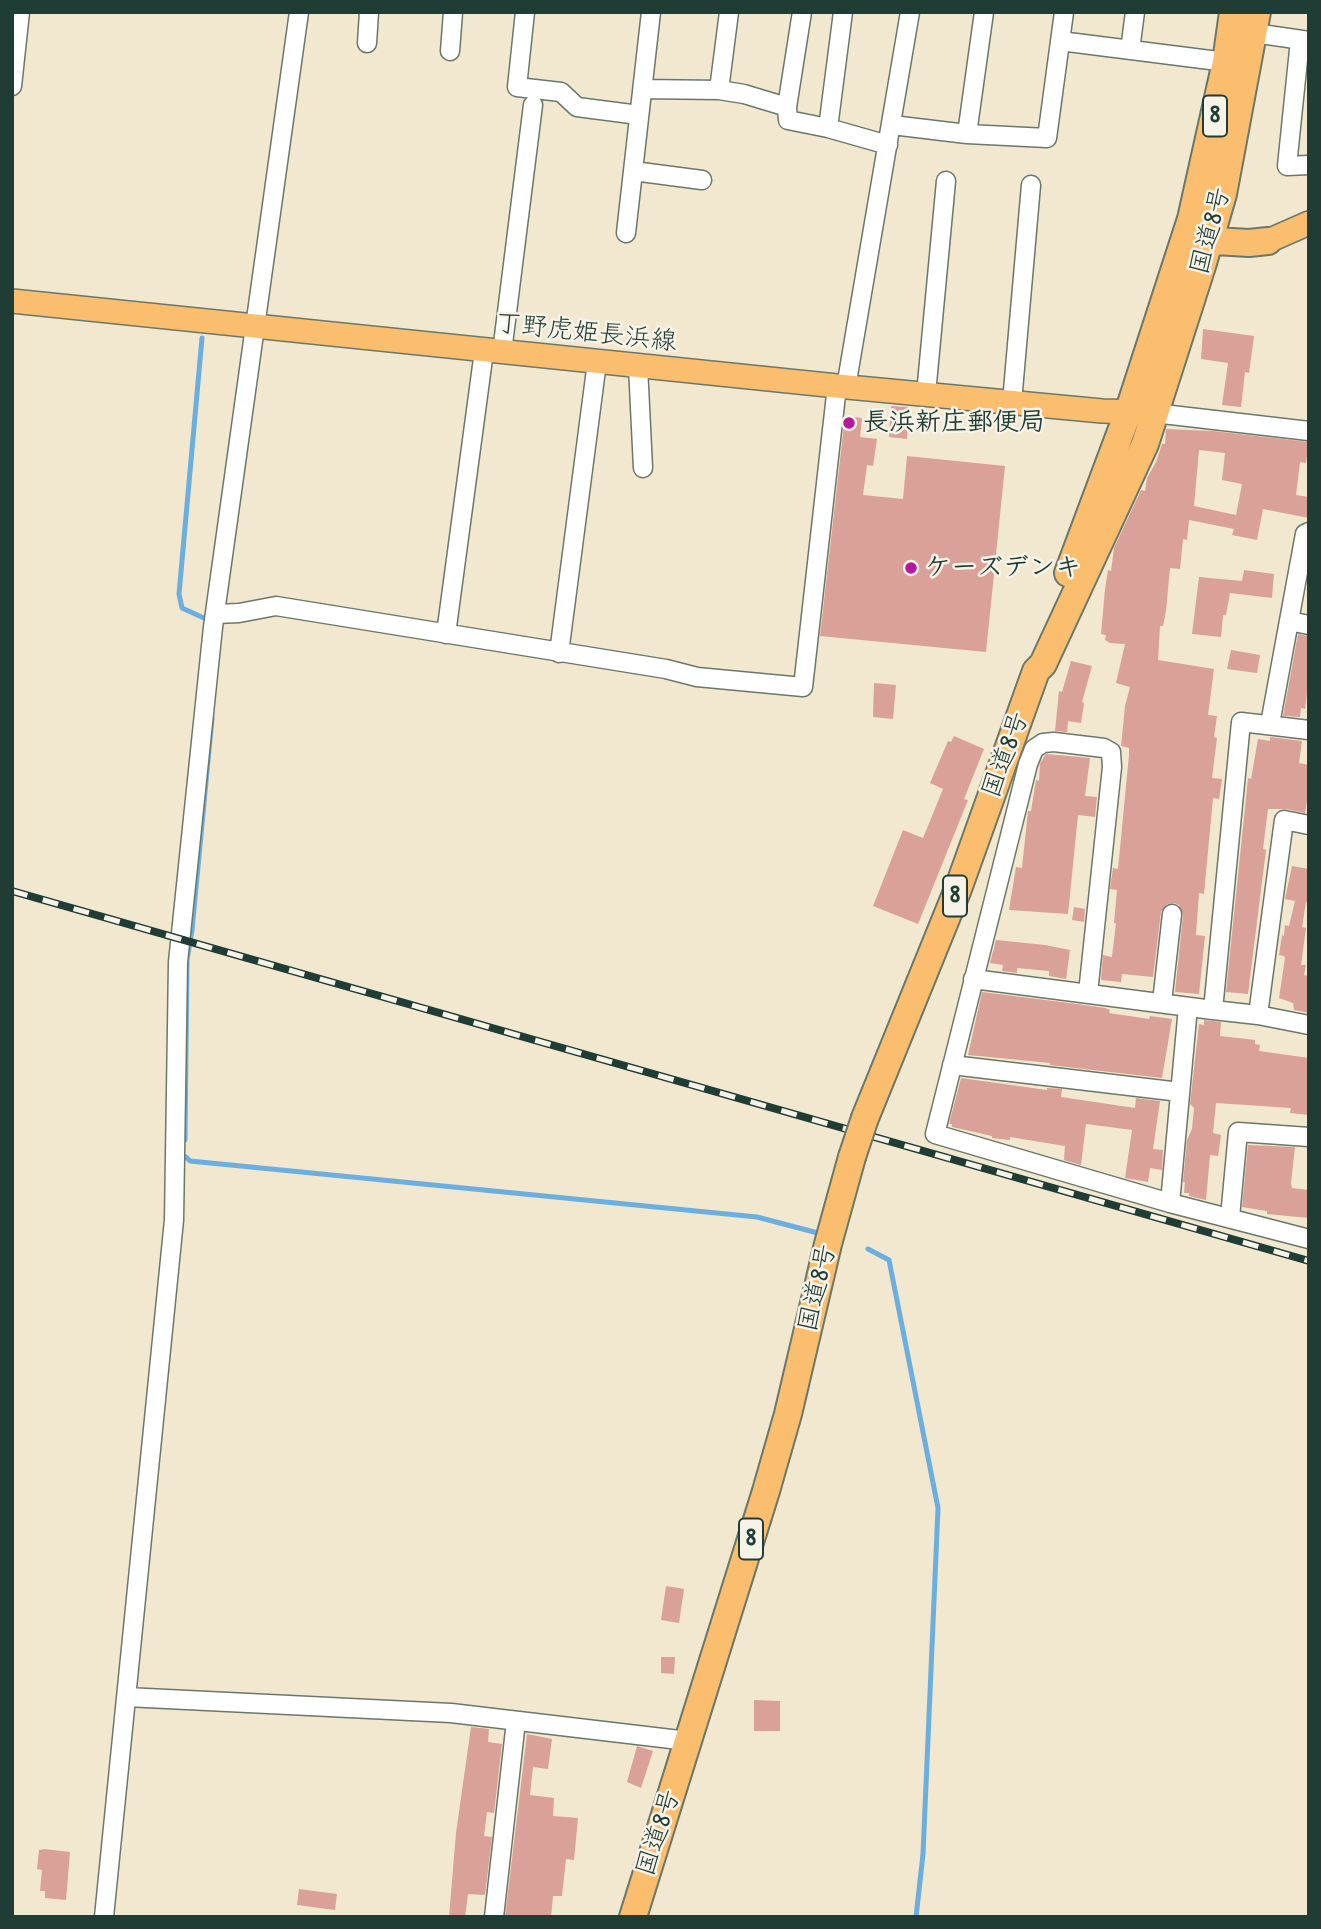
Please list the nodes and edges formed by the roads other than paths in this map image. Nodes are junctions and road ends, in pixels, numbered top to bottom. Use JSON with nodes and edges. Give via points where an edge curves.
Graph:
{"nodes":[{"id":1,"x":20,"y":12,"type":"edge"},
{"id":2,"x":299,"y":12,"type":"edge"},
{"id":3,"x":369,"y":12,"type":"edge"},
{"id":4,"x":453,"y":12,"type":"edge"},
{"id":5,"x":525,"y":12,"type":"edge"},
{"id":6,"x":651,"y":12,"type":"edge"},
{"id":7,"x":729,"y":12,"type":"edge"},
{"id":8,"x":802,"y":12,"type":"edge"},
{"id":9,"x":843,"y":12,"type":"edge"},
{"id":10,"x":909,"y":12,"type":"edge"},
{"id":11,"x":984,"y":12,"type":"edge"},
{"id":12,"x":1063,"y":12,"type":"edge"},
{"id":13,"x":1135,"y":12,"type":"edge"},
{"id":14,"x":1233,"y":12,"type":"edge"},
{"id":15,"x":1255,"y":23,"type":"edge"},
{"id":16,"x":1060,"y":41,"type":"junction"},
{"id":17,"x":1304,"y":41,"type":"edge"},
{"id":18,"x":367,"y":43,"type":"dead end"},
{"id":19,"x":1130,"y":50,"type":"junction"},
{"id":20,"x":450,"y":51,"type":"dead end"},
{"id":21,"x":1226,"y":62,"type":"junction"},
{"id":22,"x":12,"y":86,"type":"edge"},
{"id":23,"x":643,"y":89,"type":"junction"},
{"id":24,"x":719,"y":90,"type":"junction"},
{"id":25,"x":533,"y":105,"type":"dead end"},
{"id":26,"x":787,"y":107,"type":"junction"},
{"id":27,"x":639,"y":115,"type":"junction"},
{"id":28,"x":892,"y":125,"type":"junction"},
{"id":29,"x":828,"y":128,"type":"junction"},
{"id":30,"x":967,"y":134,"type":"junction"},
{"id":31,"x":888,"y":145,"type":"junction"},
{"id":32,"x":1309,"y":165,"type":"edge"},
{"id":33,"x":633,"y":171,"type":"junction"},
{"id":34,"x":702,"y":180,"type":"dead end"},
{"id":35,"x":946,"y":181,"type":"dead end"},
{"id":36,"x":1031,"y":185,"type":"dead end"},
{"id":37,"x":1211,"y":191,"type":"junction"},
{"id":38,"x":1309,"y":223,"type":"edge"},
{"id":39,"x":625,"y":233,"type":"dead end"},
{"id":40,"x":1268,"y":241,"type":"junction"},
{"id":41,"x":1211,"y":251,"type":"junction"},
{"id":42,"x":12,"y":301,"type":"edge"},
{"id":43,"x":255,"y":328,"type":"junction"},
{"id":44,"x":493,"y":351,"type":"junction"},
{"id":45,"x":1146,"y":360,"type":"junction"},
{"id":46,"x":597,"y":362,"type":"junction"},
{"id":47,"x":638,"y":366,"type":"junction"},
{"id":48,"x":842,"y":387,"type":"junction"},
{"id":49,"x":926,"y":394,"type":"junction"},
{"id":50,"x":1012,"y":402,"type":"junction"},
{"id":51,"x":1141,"y":412,"type":"junction"},
{"id":52,"x":1309,"y":431,"type":"edge"},
{"id":53,"x":643,"y":468,"type":"dead end"},
{"id":54,"x":1309,"y":532,"type":"edge"},
{"id":55,"x":215,"y":614,"type":"junction"},
{"id":56,"x":1289,"y":621,"type":"junction"},
{"id":57,"x":1309,"y":625,"type":"edge"},
{"id":58,"x":446,"y":634,"type":"junction"},
{"id":59,"x":559,"y":653,"type":"junction"},
{"id":60,"x":1270,"y":724,"type":"junction"},
{"id":61,"x":1309,"y":730,"type":"edge"},
{"id":62,"x":1309,"y":825,"type":"edge"},
{"id":63,"x":1171,"y":914,"type":"dead end"},
{"id":64,"x":973,"y":979,"type":"junction"},
{"id":65,"x":1088,"y":993,"type":"junction"},
{"id":66,"x":1162,"y":1002,"type":"junction"},
{"id":67,"x":1188,"y":1007,"type":"junction"},
{"id":68,"x":1213,"y":1010,"type":"junction"},
{"id":69,"x":1258,"y":1015,"type":"junction"},
{"id":70,"x":1309,"y":1025,"type":"edge"},
{"id":71,"x":952,"y":1065,"type":"junction"},
{"id":72,"x":1180,"y":1092,"type":"junction"},
{"id":73,"x":1309,"y":1137,"type":"edge"},
{"id":74,"x":1170,"y":1203,"type":"junction"},
{"id":75,"x":1230,"y":1217,"type":"junction"},
{"id":76,"x":1309,"y":1239,"type":"edge"},
{"id":77,"x":126,"y":1697,"type":"junction"},
{"id":78,"x":516,"y":1721,"type":"junction"},
{"id":79,"x":688,"y":1741,"type":"junction"},
{"id":80,"x":104,"y":1917,"type":"edge"},
{"id":81,"x":494,"y":1917,"type":"edge"},
{"id":82,"x":633,"y":1917,"type":"edge"}],
"edges":[{"from":1,"to":22,"type":"street"},
{"from":2,"to":43,"type":"street"},
{"from":3,"to":18,"type":"street"},
{"from":4,"to":20,"type":"street"},
{"from":5,"to":27,"type":"street","via":[[517,87],[561,92],[577,107]]},
{"from":6,"to":23,"type":"street"},
{"from":7,"to":24,"type":"street"},
{"from":8,"to":26,"type":"street"},
{"from":9,"to":29,"type":"street"},
{"from":10,"to":28,"type":"street"},
{"from":11,"to":30,"type":"street"},
{"from":12,"to":16,"type":"street"},
{"from":13,"to":19,"type":"street"},
{"from":14,"to":21,"type":"highway","name":"国道8号","number":"8"},
{"from":15,"to":17,"type":"street"},
{"from":15,"to":37,"type":"highway","name":"国道8号","number":"8"},
{"from":16,"to":19,"type":"street"},
{"from":16,"to":30,"type":"street","via":[[1047,138]]},
{"from":17,"to":32,"type":"street","via":[[1287,166]]},
{"from":19,"to":21,"type":"street"},
{"from":21,"to":37,"type":"highway","name":"国道8号","number":"8"},
{"from":23,"to":24,"type":"street"},
{"from":23,"to":27,"type":"street"},
{"from":24,"to":26,"type":"street"},
{"from":25,"to":44,"type":"street"},
{"from":26,"to":29,"type":"street","via":[[788,120]]},
{"from":27,"to":33,"type":"street"},
{"from":28,"to":30,"type":"street"},
{"from":28,"to":31,"type":"street"},
{"from":29,"to":31,"type":"street"},
{"from":31,"to":48,"type":"street"},
{"from":33,"to":34,"type":"street"},
{"from":33,"to":39,"type":"street"},
{"from":35,"to":49,"type":"street"},
{"from":36,"to":50,"type":"street"},
{"from":37,"to":40,"type":"highway","via":[[1238,229],[1251,238]]},
{"from":37,"to":41,"type":"highway","name":"国道8号","number":"8"},
{"from":37,"to":45,"type":"highway","name":"国道8号","number":"8"},
{"from":38,"to":40,"type":"main road"},
{"from":40,"to":41,"type":"highway"},
{"from":41,"to":45,"type":"highway","via":[[1198,245],[1192,251],[1158,345]]},
{"from":41,"to":51,"type":"highway","name":"国道8号","number":"8"},
{"from":42,"to":43,"type":"main road","name":"丁野虎姫長浜線"},
{"from":43,"to":44,"type":"main road","name":"丁野虎姫長浜線"},
{"from":43,"to":55,"type":"street"},
{"from":44,"to":46,"type":"main road","name":"丁野虎姫長浜線"},
{"from":44,"to":58,"type":"street"},
{"from":45,"to":51,"type":"highway","name":"国道8号","number":"8"},
{"from":46,"to":47,"type":"main road","name":"丁野虎姫長浜線"},
{"from":46,"to":59,"type":"street"},
{"from":47,"to":48,"type":"main road","name":"丁野虎姫長浜線"},
{"from":47,"to":53,"type":"street"},
{"from":48,"to":49,"type":"main road","name":"丁野虎姫長浜線"},
{"from":48,"to":59,"type":"street","via":[[803,687],[697,677]]},
{"from":49,"to":50,"type":"main road","name":"丁野虎姫長浜線"},
{"from":50,"to":51,"type":"main road","name":"丁野虎姫長浜線"},
{"from":51,"to":52,"type":"street"},
{"from":51,"to":79,"type":"highway","name":"国道8号","number":"8","bridge":true,"via":[[1035,661],[1036,671],[958,889],[864,1118],[828,1244],[788,1414]]},
{"from":54,"to":56,"type":"street"},
{"from":55,"to":58,"type":"street","via":[[276,606]]},
{"from":55,"to":77,"type":"street","via":[[178,962],[174,1220]]},
{"from":56,"to":57,"type":"street"},
{"from":56,"to":60,"type":"street"},
{"from":58,"to":59,"type":"street"},
{"from":60,"to":61,"type":"street"},
{"from":60,"to":68,"type":"street","via":[[1241,722]]},
{"from":62,"to":69,"type":"street","via":[[1283,820]]},
{"from":63,"to":66,"type":"street"},
{"from":64,"to":65,"type":"street"},
{"from":64,"to":65,"type":"street","via":[[1034,749],[1054,742],[1091,746],[1108,749],[1112,766]]},
{"from":64,"to":71,"type":"street"},
{"from":65,"to":66,"type":"street"},
{"from":66,"to":67,"type":"street"},
{"from":67,"to":68,"type":"street"},
{"from":67,"to":72,"type":"street"},
{"from":68,"to":69,"type":"street"},
{"from":69,"to":70,"type":"street"},
{"from":71,"to":72,"type":"street"},
{"from":71,"to":74,"type":"street","via":[[934,1134]]},
{"from":72,"to":74,"type":"street"},
{"from":73,"to":75,"type":"street","via":[[1238,1132]]},
{"from":74,"to":75,"type":"street"},
{"from":75,"to":76,"type":"street"},
{"from":77,"to":78,"type":"street","via":[[452,1713]]},
{"from":77,"to":80,"type":"street"},
{"from":78,"to":79,"type":"street"},
{"from":78,"to":81,"type":"street"},
{"from":79,"to":82,"type":"highway","name":"国道8号","number":"8"}]}
